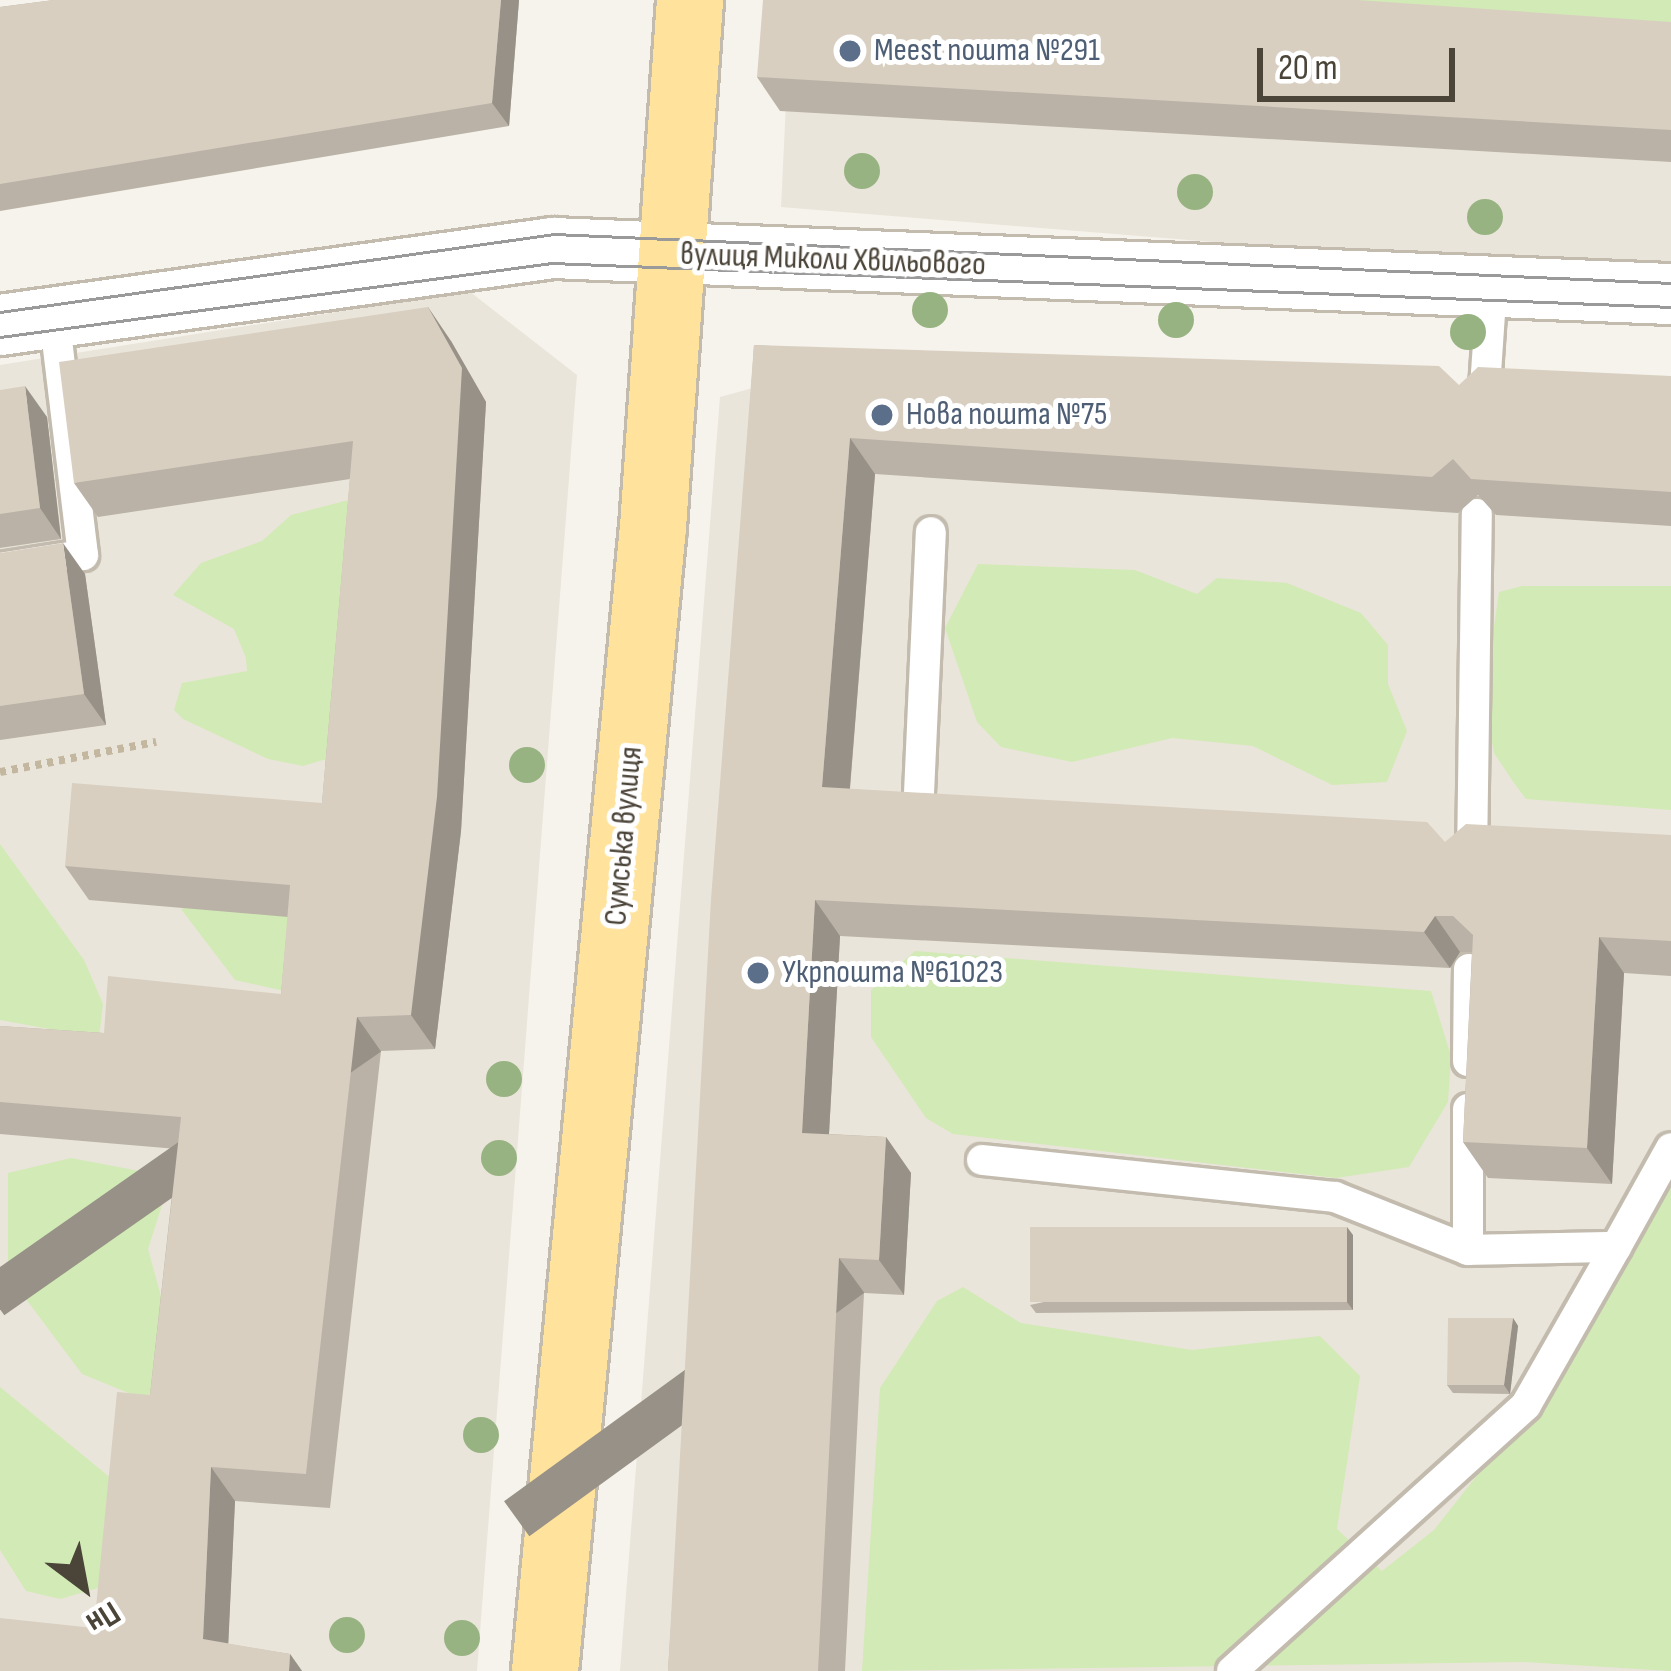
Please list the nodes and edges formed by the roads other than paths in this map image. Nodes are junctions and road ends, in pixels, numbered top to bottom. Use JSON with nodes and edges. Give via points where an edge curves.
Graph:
{"nodes":[{"id":1,"x":690,"y":0,"type":"edge"},
{"id":2,"x":671,"y":253,"type":"junction"},
{"id":3,"x":1492,"y":286,"type":"junction"},
{"id":4,"x":1671,"y":294,"type":"edge"},
{"id":5,"x":27,"y":321,"type":"edge"},
{"id":6,"x":1484,"y":402,"type":"edge"},
{"id":7,"x":1477,"y":514,"type":"edge"},
{"id":8,"x":931,"y":532,"type":"dead end"},
{"id":9,"x":0,"y":568,"type":"edge"},
{"id":10,"x":919,"y":793,"type":"edge"},
{"id":11,"x":1472,"y":859,"type":"edge"},
{"id":12,"x":1468,"y":969,"type":"edge"},
{"id":13,"x":1671,"y":1148,"type":"edge"},
{"id":14,"x":982,"y":1160,"type":"dead end"},
{"id":15,"x":1616,"y":1247,"type":"junction"},
{"id":16,"x":1468,"y":1250,"type":"junction"},
{"id":17,"x":545,"y":1671,"type":"edge"},
{"id":18,"x":1232,"y":1671,"type":"edge"}],
"edges":[{"from":1,"to":2,"type":"main road","name":"Сумська вулиця"},
{"from":2,"to":3,"type":"street","name":"вулиця Миколи Хвильового"},
{"from":2,"to":5,"type":"street","name":"вулиця Миколи Хвильового","via":[[554,248]]},
{"from":2,"to":17,"type":"main road","name":"Сумська вулиця"},
{"from":3,"to":4,"type":"street","name":"вулиця Миколи Хвильового"},
{"from":3,"to":6,"type":"lane"},
{"from":5,"to":9,"type":"lane","via":[[83,555]]},
{"from":7,"to":11,"type":"lane"},
{"from":8,"to":10,"type":"lane"},
{"from":12,"to":16,"type":"lane"},
{"from":13,"to":15,"type":"lane"},
{"from":14,"to":16,"type":"lane","via":[[1335,1197]]},
{"from":15,"to":16,"type":"lane"},
{"from":15,"to":18,"type":"lane","via":[[1526,1405]]}]}
